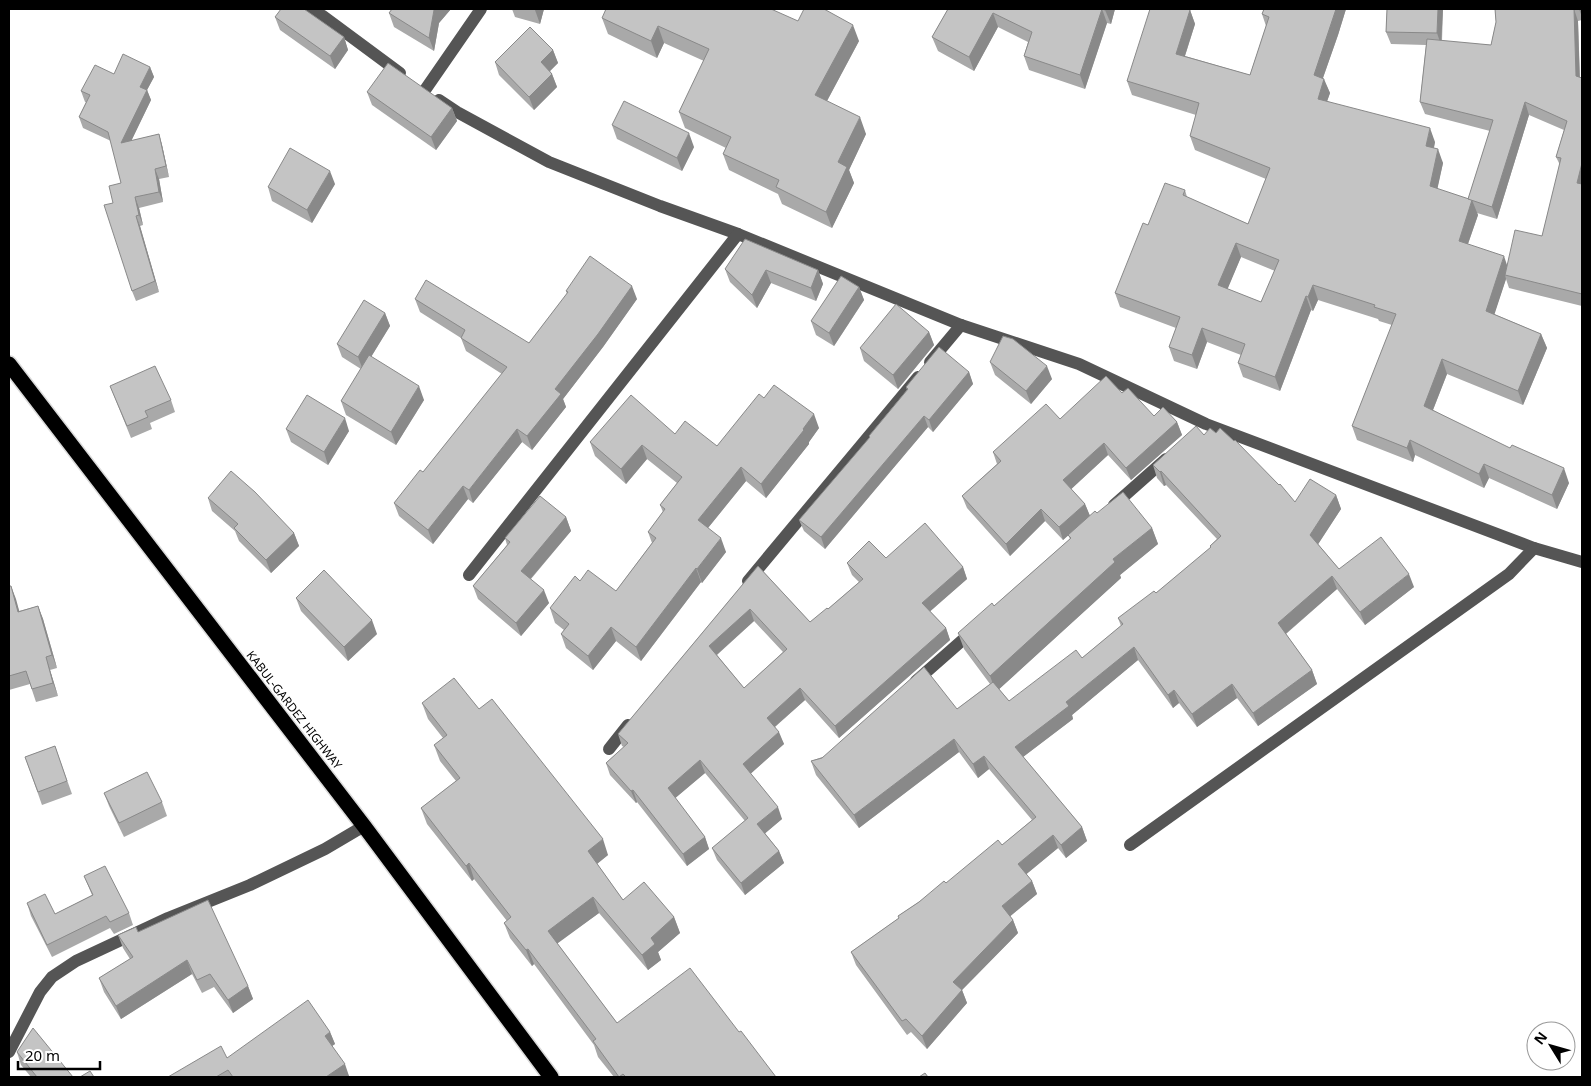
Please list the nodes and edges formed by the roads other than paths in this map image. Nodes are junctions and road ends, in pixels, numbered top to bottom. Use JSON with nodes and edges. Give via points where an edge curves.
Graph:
{"nodes":[{"id":1,"x":310,"y":9,"type":"edge"},
{"id":2,"x":481,"y":9,"type":"edge"},
{"id":3,"x":417,"y":85,"type":"junction"},
{"id":4,"x":738,"y":234,"type":"junction"},
{"id":5,"x":961,"y":325,"type":"junction"},
{"id":6,"x":9,"y":364,"type":"edge"},
{"id":7,"x":1176,"y":450,"type":"edge"},
{"id":8,"x":1102,"y":516,"type":"edge"},
{"id":9,"x":1534,"y":548,"type":"junction"},
{"id":10,"x":1582,"y":562,"type":"edge"},
{"id":11,"x":469,"y":575,"type":"dead end"},
{"id":12,"x":741,"y":590,"type":"edge"},
{"id":13,"x":984,"y":620,"type":"edge"},
{"id":14,"x":910,"y":686,"type":"edge"},
{"id":15,"x":634,"y":719,"type":"edge"},
{"id":16,"x":609,"y":749,"type":"dead end"},
{"id":17,"x":364,"y":826,"type":"junction"},
{"id":18,"x":1130,"y":845,"type":"dead end"},
{"id":19,"x":9,"y":1052,"type":"edge"},
{"id":20,"x":551,"y":1077,"type":"edge"}],
"edges":[{"from":1,"to":3,"type":"street"},
{"from":2,"to":3,"type":"street"},
{"from":3,"to":4,"type":"street","via":[[457,112],[549,162]]},
{"from":4,"to":5,"type":"street"},
{"from":4,"to":11,"type":"street"},
{"from":5,"to":9,"type":"street","via":[[1079,364],[1202,427]]},
{"from":5,"to":12,"type":"street"},
{"from":6,"to":17,"type":"highway","name":"KABUL-GARDEZ HIGHWAY"},
{"from":7,"to":8,"type":"street"},
{"from":9,"to":10,"type":"street"},
{"from":9,"to":18,"type":"street","via":[[1509,574]]},
{"from":13,"to":14,"type":"street"},
{"from":15,"to":16,"type":"street"},
{"from":17,"to":19,"type":"street","via":[[258,881],[76,961],[52,977],[40,992]]},
{"from":17,"to":20,"type":"highway","name":"KABUL-GARDEZ HIGHWAY"}]}
